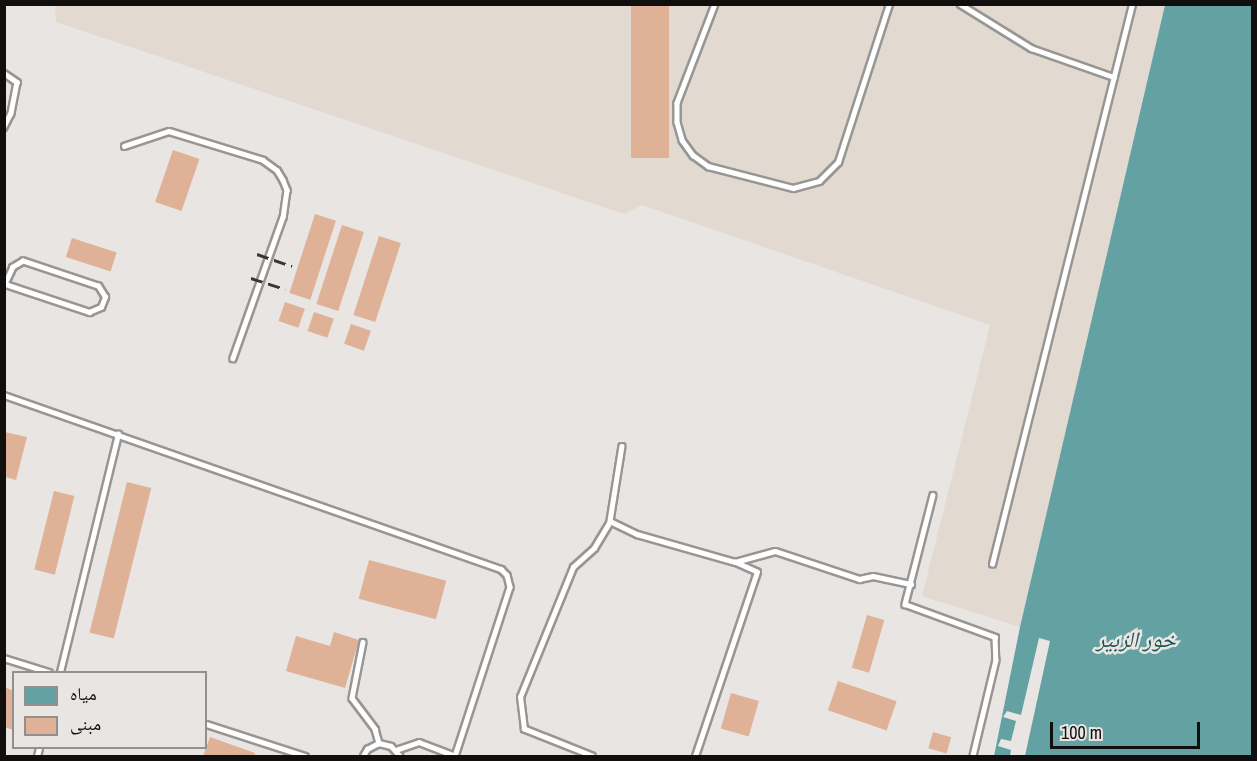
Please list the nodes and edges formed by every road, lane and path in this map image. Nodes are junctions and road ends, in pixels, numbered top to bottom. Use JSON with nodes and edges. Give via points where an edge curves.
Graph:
{"nodes":[{"id":1,"x":715,"y":4,"type":"edge"},
{"id":2,"x":889,"y":4,"type":"edge"},
{"id":3,"x":960,"y":4,"type":"edge"},
{"id":4,"x":1132,"y":4,"type":"edge"},
{"id":5,"x":4,"y":73,"type":"edge"},
{"id":6,"x":1114,"y":77,"type":"junction"},
{"id":7,"x":4,"y":127,"type":"edge"},
{"id":8,"x":124,"y":146,"type":"dead end"},
{"id":9,"x":5,"y":284,"type":"edge"},
{"id":10,"x":232,"y":358,"type":"dead end"},
{"id":11,"x":4,"y":395,"type":"edge"},
{"id":12,"x":118,"y":434,"type":"junction"},
{"id":13,"x":622,"y":447,"type":"dead end"},
{"id":14,"x":933,"y":495,"type":"dead end"},
{"id":15,"x":610,"y":521,"type":"junction"},
{"id":16,"x":735,"y":562,"type":"junction"},
{"id":17,"x":992,"y":564,"type":"dead end"},
{"id":18,"x":911,"y":584,"type":"junction"},
{"id":19,"x":363,"y":642,"type":"dead end"},
{"id":20,"x":4,"y":658,"type":"edge"},
{"id":21,"x":46,"y":671,"type":"edge"},
{"id":22,"x":60,"y":671,"type":"edge"},
{"id":23,"x":207,"y":724,"type":"edge"},
{"id":24,"x":379,"y":743,"type":"junction"},
{"id":25,"x":396,"y":750,"type":"junction"},
{"id":26,"x":305,"y":756,"type":"edge"},
{"id":27,"x":363,"y":756,"type":"edge"},
{"id":28,"x":400,"y":756,"type":"edge"},
{"id":29,"x":455,"y":756,"type":"edge"},
{"id":30,"x":592,"y":756,"type":"edge"},
{"id":31,"x":695,"y":756,"type":"edge"},
{"id":32,"x":973,"y":756,"type":"edge"}],
"edges":[{"from":1,"to":2,"type":"lane","via":[[678,103],[677,122],[682,140],[708,166],[793,188],[819,181],[838,162]]},
{"from":3,"to":6,"type":"lane","via":[[1031,48]]},
{"from":4,"to":6,"type":"lane"},
{"from":5,"to":7,"type":"lane","via":[[17,82]]},
{"from":6,"to":17,"type":"lane"},
{"from":8,"to":10,"type":"lane","via":[[170,131],[263,160],[283,180],[287,190],[283,217]]},
{"from":9,"to":9,"type":"lane","via":[[89,312],[101,307],[105,297],[98,286],[23,261],[13,267]]},
{"from":11,"to":12,"type":"lane"},
{"from":12,"to":22,"type":"lane"},
{"from":12,"to":29,"type":"lane","via":[[501,569],[510,587]]},
{"from":13,"to":15,"type":"lane"},
{"from":14,"to":18,"type":"lane"},
{"from":15,"to":16,"type":"lane","via":[[637,534]]},
{"from":15,"to":30,"type":"lane","via":[[594,548],[573,567],[520,696],[524,729]]},
{"from":16,"to":18,"type":"lane","via":[[776,551],[859,579],[873,576]]},
{"from":16,"to":31,"type":"lane","via":[[757,572]]},
{"from":18,"to":32,"type":"lane","via":[[905,604],[995,637],[996,660]]},
{"from":19,"to":24,"type":"lane","via":[[352,698],[375,729]]},
{"from":20,"to":21,"type":"lane"},
{"from":23,"to":26,"type":"lane"},
{"from":24,"to":25,"type":"lane"},
{"from":24,"to":27,"type":"lane"},
{"from":25,"to":28,"type":"lane"},
{"from":25,"to":29,"type":"lane","via":[[419,742]]}]}
